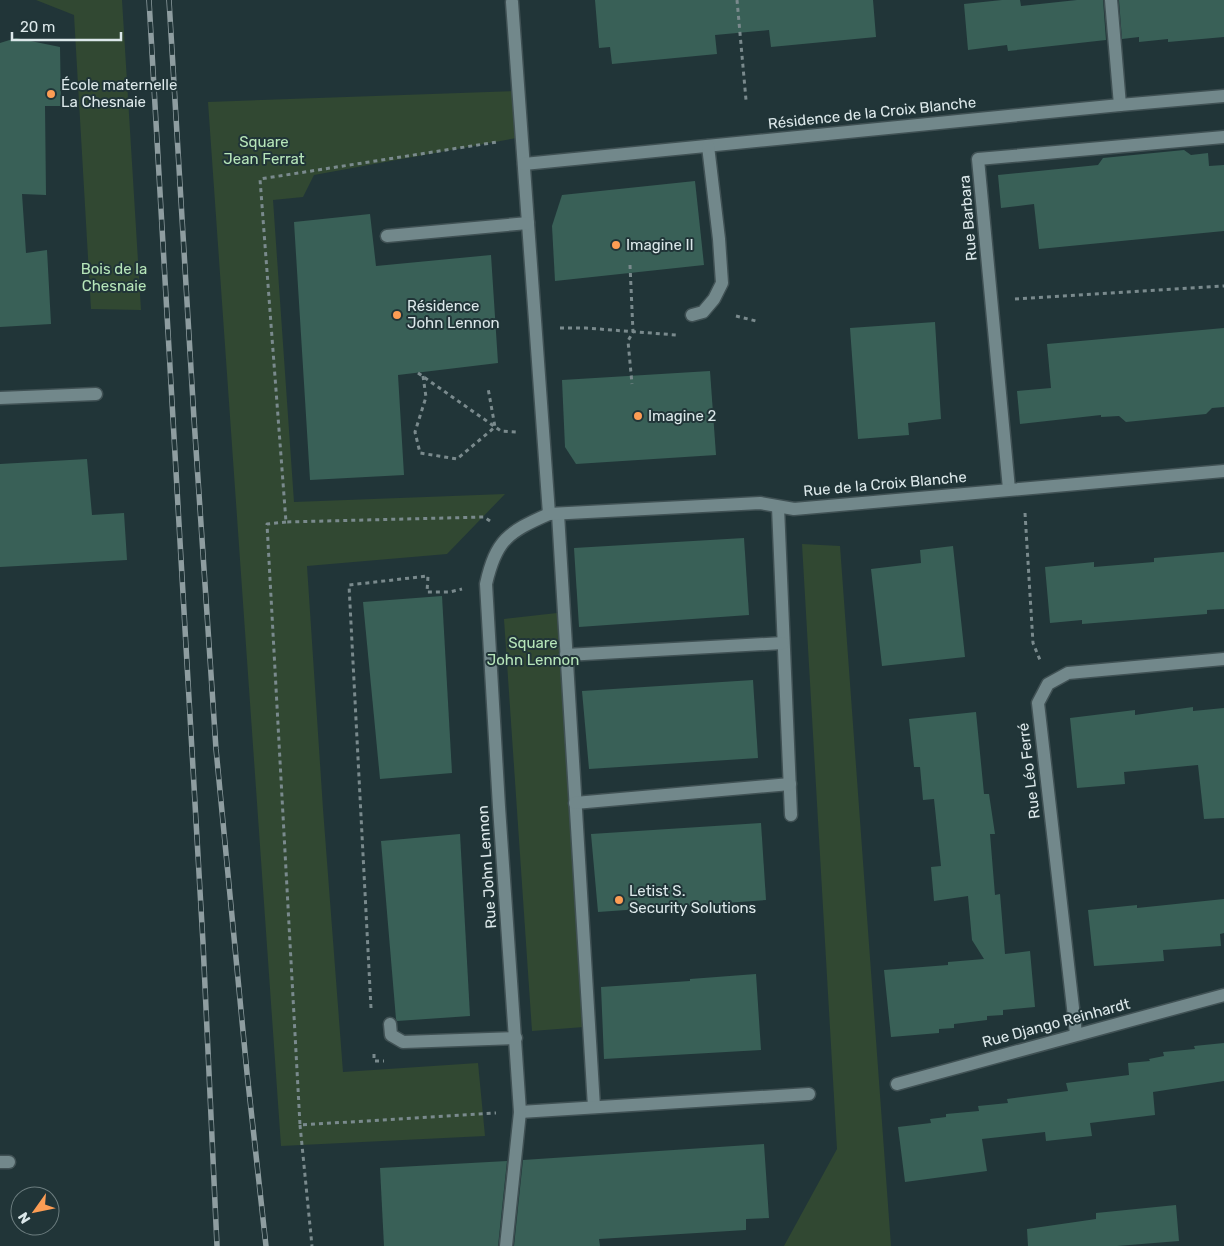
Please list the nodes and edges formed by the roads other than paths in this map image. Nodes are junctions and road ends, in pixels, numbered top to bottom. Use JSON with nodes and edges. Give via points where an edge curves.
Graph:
{"nodes":[{"id":1,"x":1111,"y":0,"type":"edge"},
{"id":2,"x":512,"y":2,"type":"dead end"},
{"id":3,"x":1224,"y":96,"type":"edge"},
{"id":4,"x":1120,"y":105,"type":"junction"},
{"id":5,"x":1224,"y":137,"type":"edge"},
{"id":6,"x":708,"y":146,"type":"junction"},
{"id":7,"x":524,"y":164,"type":"junction"},
{"id":8,"x":528,"y":223,"type":"junction"},
{"id":9,"x":387,"y":236,"type":"dead end"},
{"id":10,"x":692,"y":315,"type":"dead end"},
{"id":11,"x":96,"y":394,"type":"dead end"},
{"id":12,"x":0,"y":398,"type":"edge"},
{"id":13,"x":1224,"y":471,"type":"edge"},
{"id":14,"x":1009,"y":489,"type":"junction"},
{"id":15,"x":778,"y":506,"type":"junction"},
{"id":16,"x":553,"y":514,"type":"junction"},
{"id":17,"x":783,"y":643,"type":"junction"},
{"id":18,"x":566,"y":655,"type":"junction"},
{"id":19,"x":1224,"y":659,"type":"edge"},
{"id":20,"x":790,"y":784,"type":"junction"},
{"id":21,"x":575,"y":803,"type":"junction"},
{"id":22,"x":791,"y":815,"type":"dead end"},
{"id":23,"x":1224,"y":995,"type":"edge"},
{"id":24,"x":390,"y":1024,"type":"dead end"},
{"id":25,"x":1076,"y":1034,"type":"junction"},
{"id":26,"x":516,"y":1038,"type":"junction"},
{"id":27,"x":897,"y":1084,"type":"dead end"},
{"id":28,"x":809,"y":1094,"type":"dead end"},
{"id":29,"x":594,"y":1107,"type":"junction"},
{"id":30,"x":520,"y":1112,"type":"junction"},
{"id":31,"x":506,"y":1246,"type":"edge"}],
"edges":[{"from":1,"to":4,"type":"street"},
{"from":2,"to":7,"type":"street"},
{"from":3,"to":4,"type":"street","name":"Résidence de la Croix Blanche"},
{"from":4,"to":6,"type":"street","name":"Résidence de la Croix Blanche"},
{"from":5,"to":14,"type":"street","name":"Rue Barbara","via":[[978,159]]},
{"from":6,"to":7,"type":"street","name":"Résidence de la Croix Blanche"},
{"from":6,"to":10,"type":"street","via":[[722,283],[703,312]]},
{"from":7,"to":8,"type":"street"},
{"from":8,"to":9,"type":"street"},
{"from":8,"to":16,"type":"street","via":[[543,434]]},
{"from":11,"to":12,"type":"street"},
{"from":13,"to":14,"type":"street","name":"Rue de la Croix Blanche"},
{"from":14,"to":15,"type":"street","name":"Rue de la Croix Blanche","via":[[794,509]]},
{"from":15,"to":16,"type":"street","name":"Rue de la Croix Blanche","via":[[760,504]]},
{"from":15,"to":17,"type":"street"},
{"from":16,"to":18,"type":"street"},
{"from":16,"to":26,"type":"street","name":"Rue John Lennon","via":[[524,525],[508,537],[496,551],[486,584]]},
{"from":17,"to":18,"type":"street"},
{"from":17,"to":20,"type":"street"},
{"from":18,"to":21,"type":"street"},
{"from":19,"to":25,"type":"street","name":"Rue Léo Ferré","via":[[1068,673],[1048,684],[1038,703]]},
{"from":20,"to":21,"type":"street"},
{"from":20,"to":22,"type":"street"},
{"from":21,"to":29,"type":"street"},
{"from":23,"to":25,"type":"street","name":"Rue Django Reinhardt"},
{"from":24,"to":26,"type":"street","via":[[391,1035],[403,1042]]},
{"from":25,"to":27,"type":"street","name":"Rue Django Reinhardt"},
{"from":26,"to":30,"type":"street","name":"Rue John Lennon"},
{"from":28,"to":29,"type":"street"},
{"from":29,"to":30,"type":"street"},
{"from":30,"to":31,"type":"street","name":"Rue John Lennon"}]}
